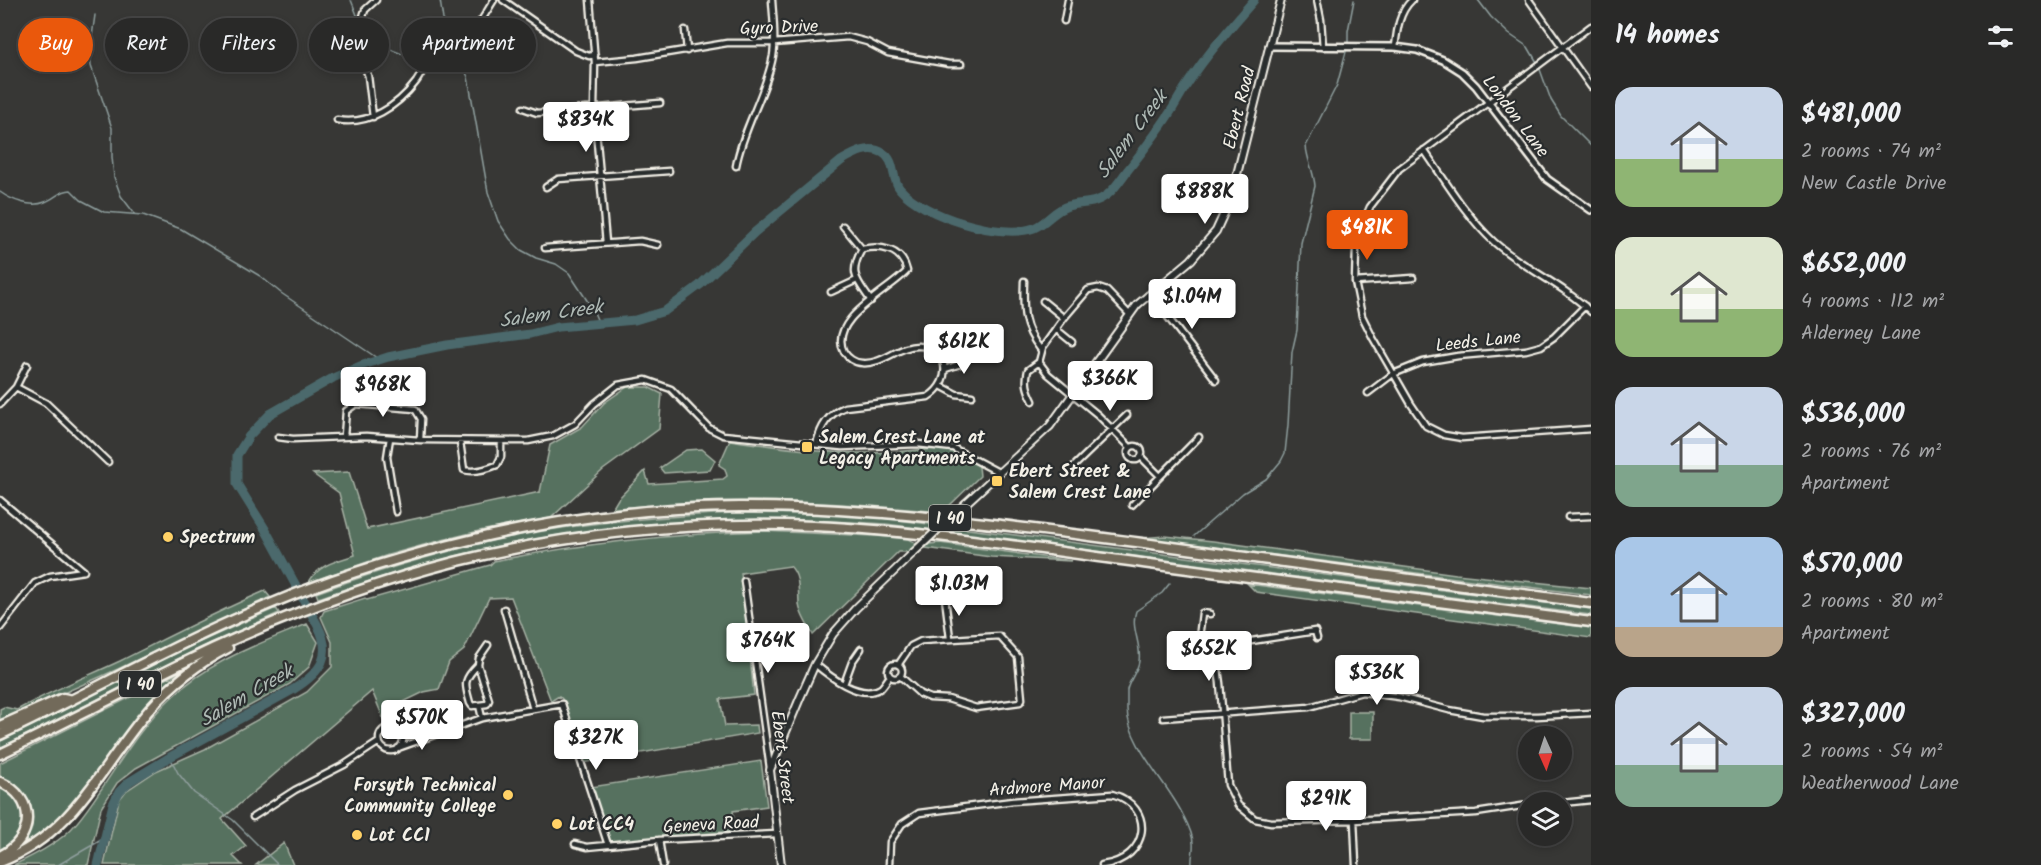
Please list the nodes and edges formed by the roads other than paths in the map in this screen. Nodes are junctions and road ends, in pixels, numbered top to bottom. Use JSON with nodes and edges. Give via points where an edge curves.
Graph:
{"nodes":[{"id":1,"x":376,"y":0,"type":"edge"},
{"id":2,"x":494,"y":0,"type":"edge"},
{"id":3,"x":503,"y":0,"type":"edge"},
{"id":4,"x":590,"y":0,"type":"edge"},
{"id":5,"x":772,"y":0,"type":"edge"},
{"id":6,"x":1068,"y":0,"type":"edge"},
{"id":7,"x":1281,"y":0,"type":"edge"},
{"id":8,"x":1317,"y":0,"type":"edge"},
{"id":9,"x":1412,"y":0,"type":"edge"},
{"id":10,"x":1529,"y":0,"type":"edge"},
{"id":11,"x":481,"y":18,"type":"edge"},
{"id":12,"x":1064,"y":21,"type":"dead end"},
{"id":13,"x":1591,"y":26,"type":"edge"},
{"id":14,"x":685,"y":30,"type":"dead end"},
{"id":15,"x":774,"y":43,"type":"junction"},
{"id":16,"x":1269,"y":46,"type":"junction"},
{"id":17,"x":1323,"y":46,"type":"junction"},
{"id":18,"x":1395,"y":46,"type":"junction"},
{"id":19,"x":1563,"y":46,"type":"junction"},
{"id":20,"x":687,"y":51,"type":"junction"},
{"id":21,"x":595,"y":55,"type":"junction"},
{"id":22,"x":595,"y":62,"type":"junction"},
{"id":23,"x":961,"y":64,"type":"dead end"},
{"id":24,"x":422,"y":72,"type":"edge"},
{"id":25,"x":1591,"y":87,"type":"edge"},
{"id":26,"x":1488,"y":101,"type":"junction"},
{"id":27,"x":660,"y":103,"type":"dead end"},
{"id":28,"x":523,"y":108,"type":"dead end"},
{"id":29,"x":594,"y":108,"type":"junction"},
{"id":30,"x":373,"y":117,"type":"junction"},
{"id":31,"x":337,"y":120,"type":"dead end"},
{"id":32,"x":1424,"y":150,"type":"junction"},
{"id":33,"x":736,"y":166,"type":"dead end"},
{"id":34,"x":669,"y":171,"type":"dead end"},
{"id":35,"x":599,"y":176,"type":"junction"},
{"id":36,"x":546,"y":187,"type":"dead end"},
{"id":37,"x":1591,"y":210,"type":"edge"},
{"id":38,"x":843,"y":226,"type":"dead end"},
{"id":39,"x":606,"y":243,"type":"junction"},
{"id":40,"x":658,"y":245,"type":"dead end"},
{"id":41,"x":545,"y":248,"type":"dead end"},
{"id":42,"x":861,"y":249,"type":"junction"},
{"id":43,"x":1413,"y":278,"type":"dead end"},
{"id":44,"x":857,"y":280,"type":"junction"},
{"id":45,"x":1024,"y":281,"type":"dead end"},
{"id":46,"x":1355,"y":282,"type":"junction"},
{"id":47,"x":831,"y":292,"type":"dead end"},
{"id":48,"x":1148,"y":295,"type":"junction"},
{"id":49,"x":871,"y":301,"type":"junction"},
{"id":50,"x":1043,"y":301,"type":"dead end"},
{"id":51,"x":1585,"y":306,"type":"junction"},
{"id":52,"x":1591,"y":312,"type":"edge"},
{"id":53,"x":1130,"y":314,"type":"junction"},
{"id":54,"x":1064,"y":318,"type":"junction"},
{"id":55,"x":1056,"y":329,"type":"junction"},
{"id":56,"x":1072,"y":342,"type":"dead end"},
{"id":57,"x":1041,"y":350,"type":"junction"},
{"id":58,"x":969,"y":357,"type":"dead end"},
{"id":59,"x":1040,"y":362,"type":"junction"},
{"id":60,"x":27,"y":365,"type":"dead end"},
{"id":61,"x":945,"y":369,"type":"junction"},
{"id":62,"x":1393,"y":374,"type":"junction"},
{"id":63,"x":1216,"y":380,"type":"dead end"},
{"id":64,"x":941,"y":386,"type":"junction"},
{"id":65,"x":16,"y":387,"type":"junction"},
{"id":66,"x":1368,"y":393,"type":"dead end"},
{"id":67,"x":1073,"y":394,"type":"junction"},
{"id":68,"x":972,"y":396,"type":"dead end"},
{"id":69,"x":1033,"y":401,"type":"dead end"},
{"id":70,"x":0,"y":404,"type":"edge"},
{"id":71,"x":1127,"y":415,"type":"dead end"},
{"id":72,"x":1591,"y":429,"type":"edge"},
{"id":73,"x":1112,"y":430,"type":"junction"},
{"id":74,"x":344,"y":436,"type":"junction"},
{"id":75,"x":278,"y":437,"type":"dead end"},
{"id":76,"x":1199,"y":437,"type":"dead end"},
{"id":77,"x":390,"y":438,"type":"junction"},
{"id":78,"x":420,"y":440,"type":"junction"},
{"id":79,"x":460,"y":441,"type":"junction"},
{"id":80,"x":501,"y":442,"type":"junction"},
{"id":81,"x":816,"y":444,"type":"junction"},
{"id":82,"x":1130,"y":447,"type":"junction"},
{"id":83,"x":1141,"y":458,"type":"junction"},
{"id":84,"x":108,"y":462,"type":"dead end"},
{"id":85,"x":1071,"y":470,"type":"dead end"},
{"id":86,"x":998,"y":472,"type":"junction"},
{"id":87,"x":1160,"y":476,"type":"junction"},
{"id":88,"x":0,"y":500,"type":"edge"},
{"id":89,"x":1132,"y":505,"type":"dead end"},
{"id":90,"x":396,"y":512,"type":"dead end"},
{"id":91,"x":1591,"y":516,"type":"edge"},
{"id":92,"x":1568,"y":517,"type":"dead end"},
{"id":93,"x":744,"y":581,"type":"dead end"},
{"id":94,"x":945,"y":598,"type":"dead end"},
{"id":95,"x":1591,"y":603,"type":"edge"},
{"id":96,"x":504,"y":609,"type":"dead end"},
{"id":97,"x":1210,"y":614,"type":"dead end"},
{"id":98,"x":282,"y":619,"type":"junction"},
{"id":99,"x":1591,"y":622,"type":"edge"},
{"id":100,"x":0,"y":628,"type":"edge"},
{"id":101,"x":1317,"y":638,"type":"dead end"},
{"id":102,"x":950,"y":639,"type":"junction"},
{"id":103,"x":488,"y":645,"type":"dead end"},
{"id":104,"x":1215,"y":647,"type":"junction"},
{"id":105,"x":861,"y":649,"type":"dead end"},
{"id":106,"x":815,"y":664,"type":"junction"},
{"id":107,"x":478,"y":665,"type":"junction"},
{"id":108,"x":898,"y":665,"type":"junction"},
{"id":109,"x":890,"y":676,"type":"junction"},
{"id":110,"x":900,"y":676,"type":"junction"},
{"id":111,"x":844,"y":684,"type":"junction"},
{"id":112,"x":72,"y":700,"type":"junction"},
{"id":113,"x":479,"y":705,"type":"junction"},
{"id":114,"x":533,"y":709,"type":"junction"},
{"id":115,"x":1591,"y":713,"type":"edge"},
{"id":116,"x":1222,"y":715,"type":"junction"},
{"id":117,"x":482,"y":718,"type":"junction"},
{"id":118,"x":1163,"y":718,"type":"dead end"},
{"id":119,"x":0,"y":726,"type":"edge"},
{"id":120,"x":399,"y":731,"type":"junction"},
{"id":121,"x":435,"y":734,"type":"junction"},
{"id":122,"x":0,"y":735,"type":"edge"},
{"id":123,"x":379,"y":742,"type":"junction"},
{"id":124,"x":398,"y":747,"type":"junction"},
{"id":125,"x":0,"y":754,"type":"edge"},
{"id":126,"x":770,"y":770,"type":"junction"},
{"id":127,"x":0,"y":782,"type":"edge"},
{"id":128,"x":1591,"y":800,"type":"edge"},
{"id":129,"x":1572,"y":801,"type":"edge"},
{"id":130,"x":1518,"y":807,"type":"edge"},
{"id":131,"x":253,"y":817,"type":"dead end"},
{"id":132,"x":1354,"y":820,"type":"junction"},
{"id":133,"x":777,"y":834,"type":"junction"},
{"id":134,"x":659,"y":840,"type":"junction"},
{"id":135,"x":575,"y":844,"type":"dead end"},
{"id":136,"x":608,"y":845,"type":"junction"},
{"id":137,"x":0,"y":856,"type":"edge"},
{"id":138,"x":0,"y":862,"type":"edge"},
{"id":139,"x":663,"y":865,"type":"edge"},
{"id":140,"x":781,"y":865,"type":"edge"},
{"id":141,"x":889,"y":865,"type":"edge"},
{"id":142,"x":1104,"y":865,"type":"edge"},
{"id":143,"x":1356,"y":865,"type":"edge"}],
"edges":[{"from":1,"to":30,"type":"street","via":[[365,10],[358,33]]},
{"from":2,"to":11,"type":"street"},
{"from":3,"to":21,"type":"street","via":[[576,51]]},
{"from":4,"to":21,"type":"street"},
{"from":5,"to":15,"type":"street"},
{"from":6,"to":12,"type":"street"},
{"from":7,"to":16,"type":"main road","name":"Ebert Road"},
{"from":8,"to":17,"type":"street"},
{"from":9,"to":18,"type":"street","via":[[1398,24]]},
{"from":10,"to":19,"type":"street"},
{"from":13,"to":19,"type":"street"},
{"from":14,"to":20,"type":"street"},
{"from":15,"to":20,"type":"street","name":"Gyro Drive","via":[[727,43]]},
{"from":15,"to":23,"type":"street","name":"Gyro Drive","via":[[848,38],[888,53]]},
{"from":15,"to":33,"type":"street","via":[[769,70]]},
{"from":16,"to":17,"type":"street","name":"London Lane"},
{"from":16,"to":48,"type":"main road","name":"Ebert Road","via":[[1231,198],[1222,219],[1202,249]]},
{"from":17,"to":18,"type":"street","name":"London Lane"},
{"from":18,"to":26,"type":"street","name":"London Lane","via":[[1443,60],[1462,72]]},
{"from":19,"to":25,"type":"street"},
{"from":19,"to":26,"type":"street"},
{"from":20,"to":22,"type":"street","name":"Gyro Drive"},
{"from":21,"to":22,"type":"street"},
{"from":22,"to":29,"type":"street"},
{"from":24,"to":30,"type":"street","via":[[397,102]]},
{"from":26,"to":32,"type":"street"},
{"from":26,"to":37,"type":"street","name":"London Lane","via":[[1547,179]]},
{"from":27,"to":29,"type":"street"},
{"from":28,"to":29,"type":"street","via":[[537,113]]},
{"from":29,"to":35,"type":"street"},
{"from":30,"to":31,"type":"street"},
{"from":32,"to":46,"type":"street","via":[[1399,169],[1370,207],[1356,250]]},
{"from":32,"to":51,"type":"street","via":[[1494,242]]},
{"from":34,"to":35,"type":"street"},
{"from":35,"to":36,"type":"street","via":[[558,179]]},
{"from":35,"to":39,"type":"street"},
{"from":38,"to":42,"type":"street"},
{"from":39,"to":40,"type":"street","via":[[640,241]]},
{"from":39,"to":41,"type":"street"},
{"from":42,"to":44,"type":"street","via":[[854,268]]},
{"from":42,"to":49,"type":"street","via":[[893,250],[907,271]]},
{"from":43,"to":46,"type":"street"},
{"from":44,"to":47,"type":"street"},
{"from":44,"to":49,"type":"street"},
{"from":45,"to":57,"type":"street","via":[[1023,314]]},
{"from":46,"to":62,"type":"street","via":[[1362,316]]},
{"from":48,"to":53,"type":"main road","name":"Ebert Road"},
{"from":48,"to":63,"type":"street"},
{"from":49,"to":61,"type":"street","via":[[845,324],[841,340],[848,357],[864,364],[908,347],[927,346]]},
{"from":50,"to":54,"type":"street"},
{"from":51,"to":52,"type":"street"},
{"from":51,"to":62,"type":"street","name":"Leeds Lane","via":[[1554,337],[1532,349],[1434,360]]},
{"from":53,"to":54,"type":"street","via":[[1107,291],[1098,288],[1088,290]]},
{"from":53,"to":67,"type":"main road","name":"Ebert Road"},
{"from":54,"to":55,"type":"street"},
{"from":55,"to":56,"type":"street"},
{"from":55,"to":57,"type":"street"},
{"from":57,"to":59,"type":"street"},
{"from":58,"to":61,"type":"street"},
{"from":59,"to":67,"type":"street","via":[[1048,374]]},
{"from":59,"to":69,"type":"street","via":[[1028,370],[1025,386]]},
{"from":60,"to":65,"type":"street"},
{"from":61,"to":64,"type":"street"},
{"from":62,"to":66,"type":"street","name":"Leeds Lane"},
{"from":62,"to":72,"type":"street","via":[[1426,426],[1444,435],[1462,438]]},
{"from":64,"to":68,"type":"street","via":[[956,394]]},
{"from":64,"to":81,"type":"street","via":[[928,397],[845,406],[825,422]]},
{"from":65,"to":70,"type":"street"},
{"from":65,"to":84,"type":"street","via":[[46,403]]},
{"from":67,"to":73,"type":"street"},
{"from":67,"to":86,"type":"main road","name":"Ebert Road","via":[[1050,426]]},
{"from":71,"to":73,"type":"street"},
{"from":73,"to":82,"type":"street"},
{"from":73,"to":85,"type":"street"},
{"from":74,"to":75,"type":"street"},
{"from":74,"to":77,"type":"street"},
{"from":74,"to":78,"type":"street","via":[[346,411],[356,404],[415,409],[421,419]]},
{"from":76,"to":87,"type":"street"},
{"from":77,"to":78,"type":"street"},
{"from":77,"to":90,"type":"street","via":[[387,457]]},
{"from":78,"to":79,"type":"street"},
{"from":79,"to":80,"type":"street"},
{"from":79,"to":80,"type":"street","via":[[464,470],[468,471],[497,465]]},
{"from":80,"to":81,"type":"street","via":[[553,436],[575,424],[618,385],[646,380],[671,389],[709,428],[723,435]]},
{"from":81,"to":86,"type":"street","via":[[953,448]]},
{"from":82,"to":83,"type":"street","via":[[1141,448]]},
{"from":82,"to":83,"type":"street","via":[[1129,458]]},
{"from":83,"to":87,"type":"street"},
{"from":86,"to":106,"type":"main road","name":"Ebert Road","bridge":true,"via":[[856,608],[833,634]]},
{"from":87,"to":89,"type":"street"},
{"from":88,"to":100,"type":"street","via":[[84,571],[50,576],[35,583]]},
{"from":91,"to":92,"type":"street"},
{"from":93,"to":126,"type":"street","name":"Ebert Street"},
{"from":94,"to":102,"type":"street"},
{"from":95,"to":112,"type":"highway","number":"I 40","via":[[964,519],[837,509],[692,508],[512,531],[424,552],[273,602]]},
{"from":96,"to":114,"type":"street"},
{"from":97,"to":104,"type":"street","via":[[1202,613],[1199,638],[1204,647]]},
{"from":98,"to":99,"type":"highway","number":"I 40","via":[[362,589],[457,562],[557,542],[712,525],[764,525],[949,537]]},
{"from":98,"to":125,"type":"highway","number":"I 40","via":[[195,657]]},
{"from":98,"to":138,"type":"highway","via":[[185,675],[148,711],[68,818],[40,841]]},
{"from":101,"to":104,"type":"street","via":[[1315,631]]},
{"from":102,"to":108,"type":"street","via":[[916,643]]},
{"from":102,"to":110,"type":"street","via":[[1001,637],[1019,659],[1021,701],[970,707],[948,699],[924,697]]},
{"from":103,"to":107,"type":"street"},
{"from":104,"to":116,"type":"street"},
{"from":105,"to":111,"type":"street"},
{"from":106,"to":111,"type":"street"},
{"from":106,"to":126,"type":"main road","name":"Ebert Road"},
{"from":107,"to":113,"type":"street","via":[[489,700]]},
{"from":107,"to":113,"type":"street","via":[[465,683],[470,704]]},
{"from":108,"to":109,"type":"street","via":[[889,667]]},
{"from":108,"to":110,"type":"street","via":[[902,670]]},
{"from":109,"to":110,"type":"street"},
{"from":109,"to":111,"type":"street","via":[[882,687],[871,691]]},
{"from":112,"to":119,"type":"highway","via":[[63,698]]},
{"from":112,"to":122,"type":"highway","number":"I 40"},
{"from":113,"to":117,"type":"street"},
{"from":114,"to":117,"type":"street"},
{"from":114,"to":136,"type":"street","via":[[562,704]]},
{"from":115,"to":116,"type":"street","via":[[1483,716],[1362,692],[1309,707]]},
{"from":116,"to":118,"type":"street"},
{"from":116,"to":132,"type":"street","via":[[1228,785],[1249,816],[1271,822]]},
{"from":117,"to":121,"type":"street"},
{"from":120,"to":121,"type":"street"},
{"from":120,"to":123,"type":"street","via":[[393,727],[385,729]]},
{"from":120,"to":124,"type":"street","via":[[402,741]]},
{"from":121,"to":124,"type":"street"},
{"from":123,"to":124,"type":"street","via":[[387,750]]},
{"from":123,"to":131,"type":"street"},
{"from":126,"to":133,"type":"main road","name":"Ebert Street"},
{"from":127,"to":137,"type":"highway","via":[[21,798],[27,820],[18,844]]},
{"from":128,"to":129,"type":"street"},
{"from":130,"to":132,"type":"street","via":[[1476,813]]},
{"from":132,"to":143,"type":"street"},
{"from":133,"to":134,"type":"street","name":"Geneva Road"},
{"from":133,"to":140,"type":"main road","name":"Ebert Street"},
{"from":134,"to":136,"type":"street","name":"Geneva Road"},
{"from":134,"to":139,"type":"street"},
{"from":135,"to":136,"type":"street","name":"Geneva Road"},
{"from":141,"to":142,"type":"street","name":"Ardmore Manor","via":[[890,842],[905,821],[928,811],[1112,794],[1136,811],[1141,835],[1128,856]]}]}
